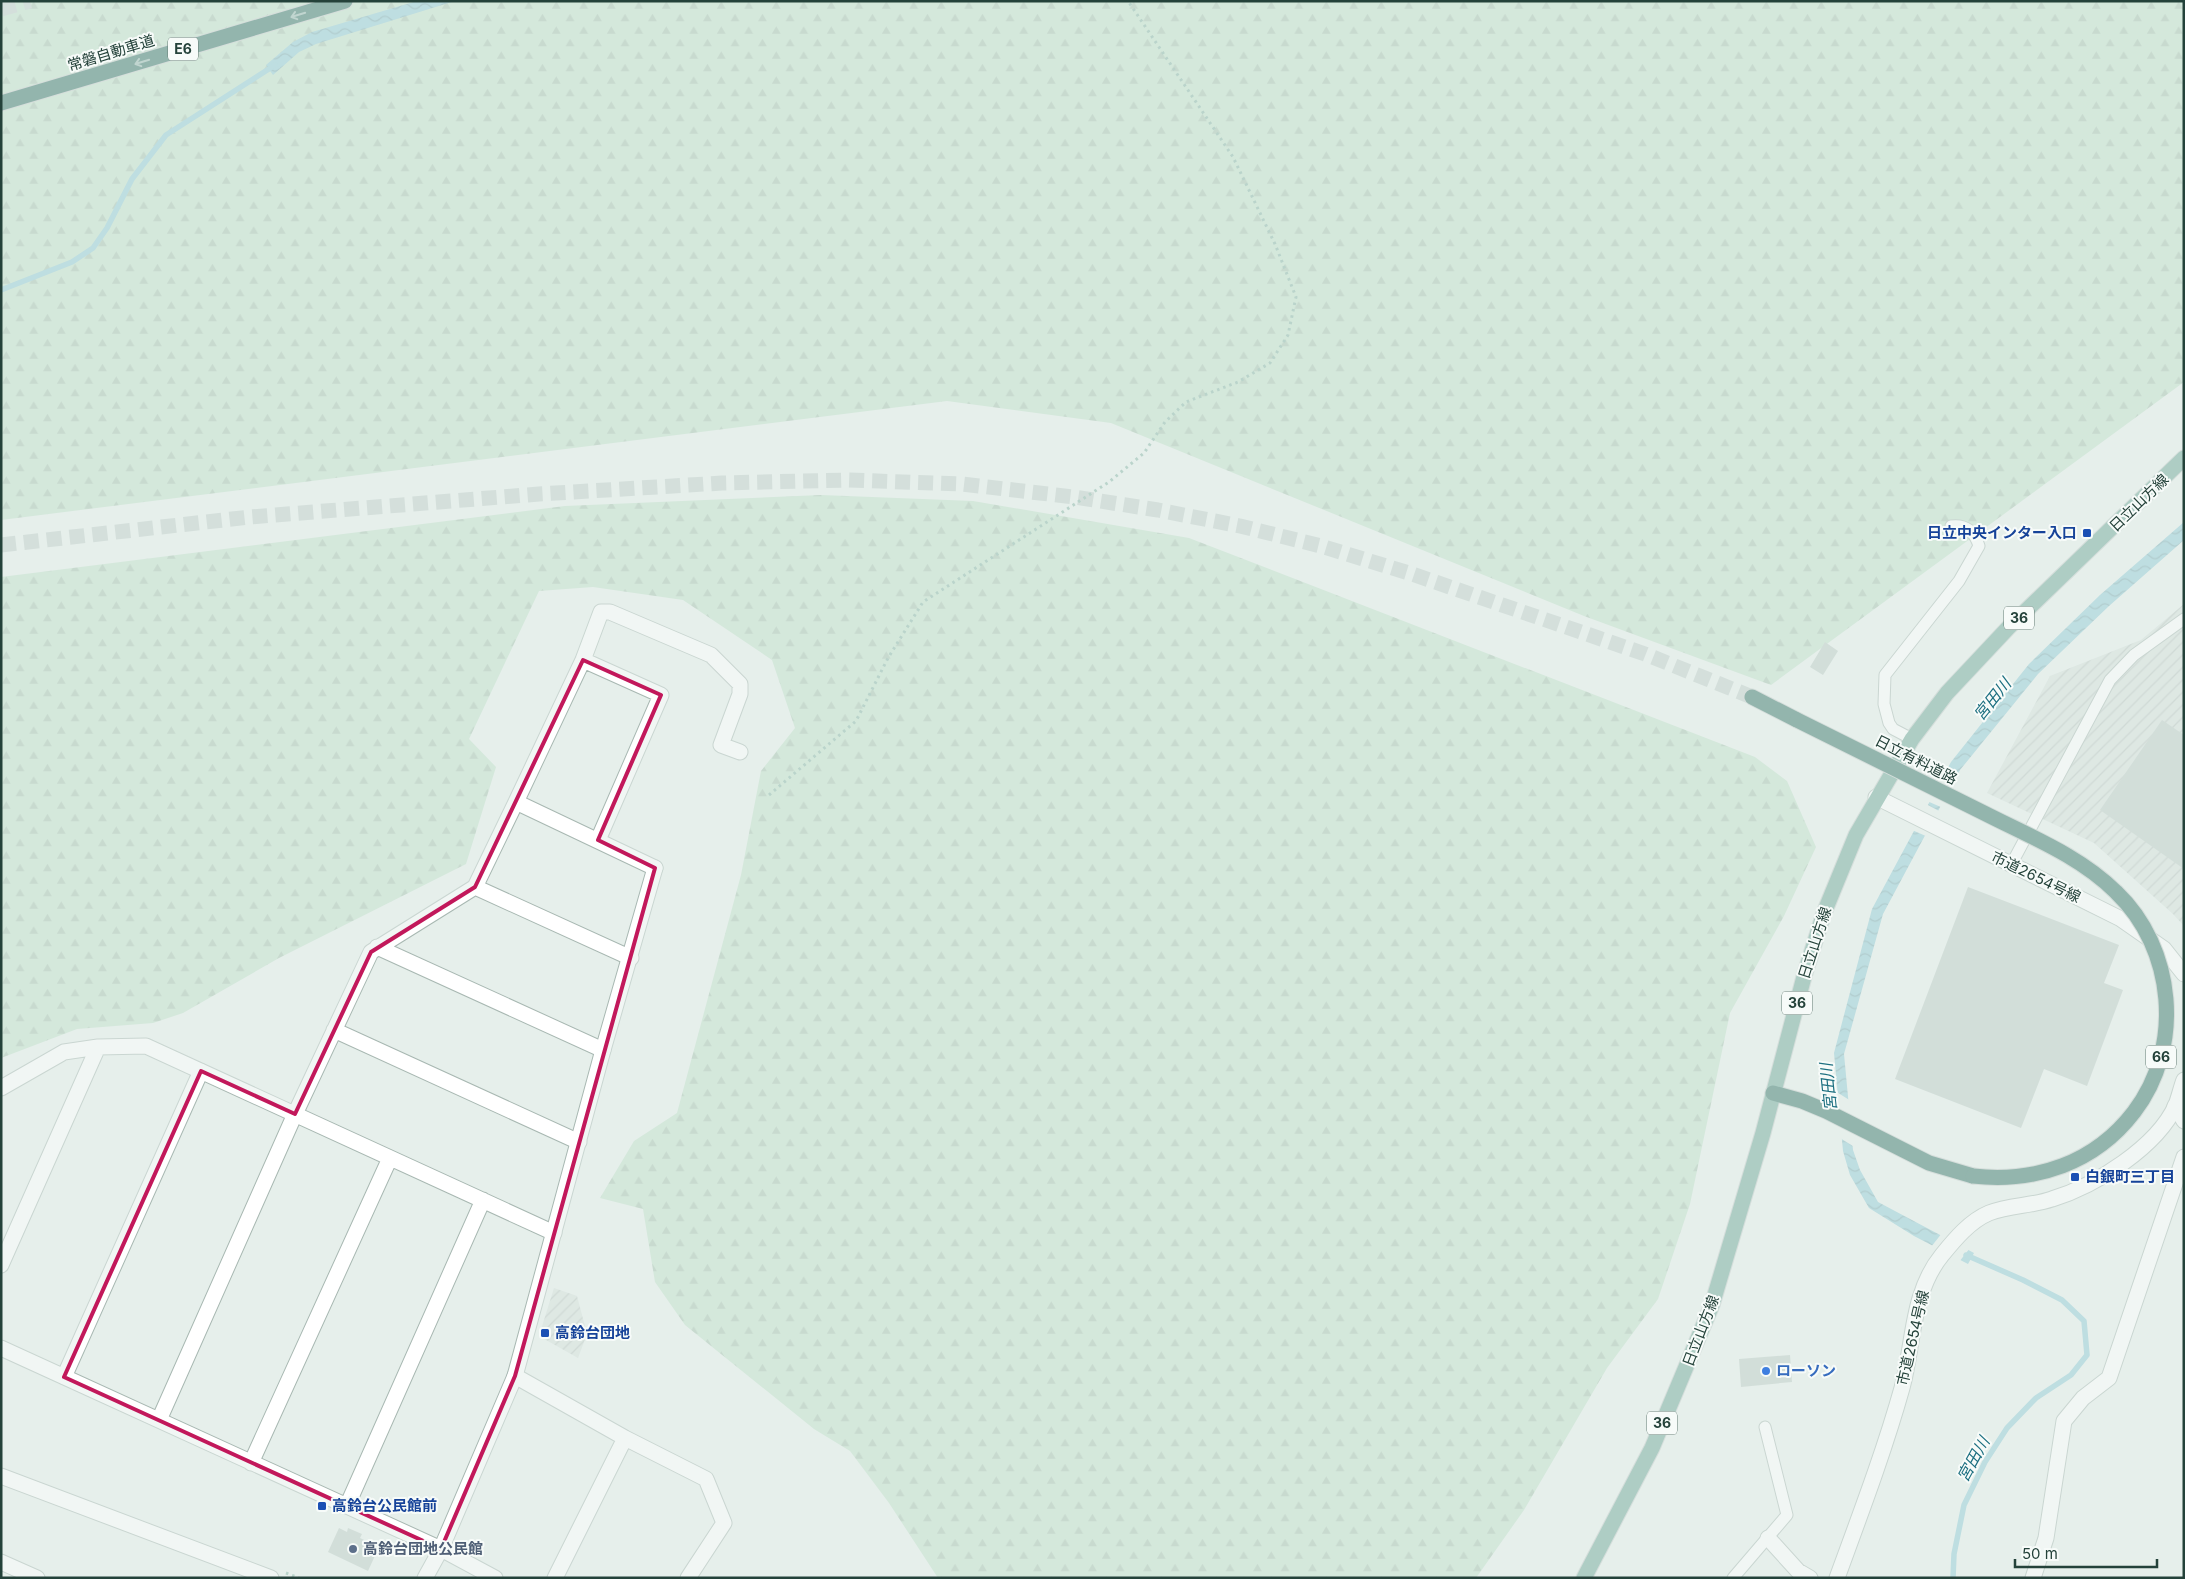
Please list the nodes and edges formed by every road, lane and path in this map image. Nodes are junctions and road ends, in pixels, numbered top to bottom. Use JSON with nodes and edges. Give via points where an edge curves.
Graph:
{"nodes":[{"id":1,"x":345,"y":1,"type":"edge"},
{"id":2,"x":1128,"y":1,"type":"edge"},
{"id":3,"x":1,"y":103,"type":"edge"},
{"id":4,"x":2184,"y":458,"type":"edge"},
{"id":5,"x":1951,"y":526,"type":"dead end"},
{"id":6,"x":2184,"y":619,"type":"edge"},
{"id":7,"x":583,"y":660,"type":"junction"},
{"id":8,"x":1752,"y":697,"type":"tunnel mouth"},
{"id":9,"x":1912,"y":739,"type":"junction"},
{"id":10,"x":740,"y":752,"type":"dead end"},
{"id":11,"x":770,"y":795,"type":"dead end"},
{"id":12,"x":1876,"y":797,"type":"junction"},
{"id":13,"x":516,"y":802,"type":"junction"},
{"id":14,"x":598,"y":840,"type":"junction"},
{"id":15,"x":2011,"y":865,"type":"junction"},
{"id":16,"x":476,"y":887,"type":"junction"},
{"id":17,"x":377,"y":947,"type":"junction"},
{"id":18,"x":631,"y":958,"type":"junction"},
{"id":19,"x":2184,"y":974,"type":"edge"},
{"id":20,"x":334,"y":1030,"type":"junction"},
{"id":21,"x":98,"y":1047,"type":"junction"},
{"id":22,"x":603,"y":1050,"type":"junction"},
{"id":23,"x":201,"y":1071,"type":"junction"},
{"id":24,"x":2184,"y":1080,"type":"edge"},
{"id":25,"x":1,"y":1088,"type":"edge"},
{"id":26,"x":1773,"y":1093,"type":"junction"},
{"id":27,"x":2176,"y":1106,"type":"junction"},
{"id":28,"x":295,"y":1114,"type":"junction"},
{"id":29,"x":2184,"y":1121,"type":"edge"},
{"id":30,"x":579,"y":1142,"type":"junction"},
{"id":31,"x":2184,"y":1157,"type":"edge"},
{"id":32,"x":390,"y":1158,"type":"junction"},
{"id":33,"x":482,"y":1200,"type":"junction"},
{"id":34,"x":554,"y":1233,"type":"junction"},
{"id":35,"x":1,"y":1265,"type":"edge"},
{"id":36,"x":1,"y":1348,"type":"edge"},
{"id":37,"x":515,"y":1376,"type":"junction"},
{"id":38,"x":64,"y":1377,"type":"junction"},
{"id":39,"x":159,"y":1420,"type":"junction"},
{"id":40,"x":1765,"y":1427,"type":"dead end"},
{"id":41,"x":625,"y":1438,"type":"junction"},
{"id":42,"x":252,"y":1463,"type":"junction"},
{"id":43,"x":1,"y":1476,"type":"edge"},
{"id":44,"x":347,"y":1506,"type":"junction"},
{"id":45,"x":1768,"y":1538,"type":"junction"},
{"id":46,"x":441,"y":1549,"type":"junction"},
{"id":47,"x":1,"y":1562,"type":"edge"},
{"id":48,"x":37,"y":1578,"type":"edge"},
{"id":49,"x":271,"y":1578,"type":"edge"},
{"id":50,"x":425,"y":1578,"type":"edge"},
{"id":51,"x":495,"y":1578,"type":"edge"},
{"id":52,"x":555,"y":1578,"type":"edge"},
{"id":53,"x":688,"y":1578,"type":"edge"},
{"id":54,"x":1584,"y":1578,"type":"edge"},
{"id":55,"x":1733,"y":1578,"type":"edge"},
{"id":56,"x":1810,"y":1578,"type":"edge"},
{"id":57,"x":1837,"y":1578,"type":"edge"},
{"id":58,"x":2033,"y":1578,"type":"edge"}],
"edges":[{"from":1,"to":3,"type":"highway","name":"常磐自動車道","number":"E6","one_way":true},
{"from":2,"to":11,"type":"path","via":[[1233,157],[1275,244],[1296,296],[1288,335],[1270,363],[1238,382],[1186,402],[1165,422],[1144,453],[1109,482],[923,602],[888,658],[856,721]]},
{"from":4,"to":9,"type":"main road","name":"日立山方線","number":"36","via":[[1973,663]]},
{"from":5,"to":9,"type":"lane","via":[[1966,527],[1979,546],[1959,581],[1885,675],[1884,704],[1889,723]]},
{"from":6,"to":15,"type":"lane","via":[[2134,655],[2110,680]]},
{"from":7,"to":10,"type":"street","via":[[601,612],[610,612],[711,655],[740,684],[740,694],[721,745]]},
{"from":7,"to":13,"type":"street"},
{"from":7,"to":14,"type":"street","via":[[661,695]]},
{"from":8,"to":26,"type":"highway","name":"日立有料道路","number":"66","bridge":true,"via":[[2064,854],[2103,880],[2138,918],[2154,948],[2166,996],[2166,1029],[2161,1060],[2149,1089],[2133,1113],[2113,1135],[2089,1152],[2032,1176],[1998,1179],[1973,1176],[1929,1163],[1810,1104]]},
{"from":9,"to":12,"type":"main road","name":"日立山方線","number":"36"},
{"from":12,"to":15,"type":"street","name":"市道2654号線"},
{"from":12,"to":26,"type":"main road","name":"日立山方線","number":"36","via":[[1845,858],[1824,913]]},
{"from":13,"to":14,"type":"street"},
{"from":13,"to":16,"type":"street"},
{"from":14,"to":18,"type":"street","via":[[655,868]]},
{"from":15,"to":19,"type":"street","name":"市道2654号線","via":[[2141,931],[2164,949]]},
{"from":16,"to":17,"type":"street"},
{"from":16,"to":18,"type":"street"},
{"from":17,"to":20,"type":"street","via":[[371,952]]},
{"from":17,"to":22,"type":"street"},
{"from":18,"to":22,"type":"street"},
{"from":20,"to":28,"type":"street"},
{"from":20,"to":30,"type":"street"},
{"from":21,"to":23,"type":"street","via":[[146,1046]]},
{"from":21,"to":25,"type":"street","via":[[64,1052]]},
{"from":21,"to":35,"type":"street"},
{"from":22,"to":30,"type":"street"},
{"from":23,"to":28,"type":"street"},
{"from":23,"to":38,"type":"street"},
{"from":24,"to":27,"type":"street","name":"市道2654号線"},
{"from":26,"to":54,"type":"main road","name":"日立山方線","number":"36","via":[[1709,1314],[1652,1448]]},
{"from":27,"to":29,"type":"street"},
{"from":27,"to":57,"type":"street","name":"市道2654号線","via":[[2144,1147],[2102,1176],[2054,1199],[1990,1213],[1966,1228],[1940,1258],[1923,1288],[1903,1386]]},
{"from":28,"to":32,"type":"street"},
{"from":28,"to":39,"type":"street"},
{"from":30,"to":34,"type":"street"},
{"from":31,"to":58,"type":"street","via":[[2109,1378],[2083,1398],[2064,1421],[2046,1538]]},
{"from":32,"to":33,"type":"street"},
{"from":32,"to":42,"type":"street"},
{"from":33,"to":34,"type":"street"},
{"from":33,"to":44,"type":"street"},
{"from":34,"to":37,"type":"street"},
{"from":36,"to":38,"type":"street"},
{"from":37,"to":41,"type":"street"},
{"from":37,"to":46,"type":"street"},
{"from":38,"to":39,"type":"street"},
{"from":39,"to":42,"type":"street"},
{"from":40,"to":45,"type":"lane","via":[[1787,1516]]},
{"from":41,"to":52,"type":"street"},
{"from":41,"to":53,"type":"street","via":[[706,1479],[724,1523]]},
{"from":42,"to":44,"type":"street"},
{"from":43,"to":49,"type":"street"},
{"from":44,"to":46,"type":"street"},
{"from":45,"to":55,"type":"lane"},
{"from":45,"to":56,"type":"street","via":[[1798,1572]]},
{"from":46,"to":50,"type":"street"},
{"from":46,"to":51,"type":"street"},
{"from":47,"to":48,"type":"street"}]}
